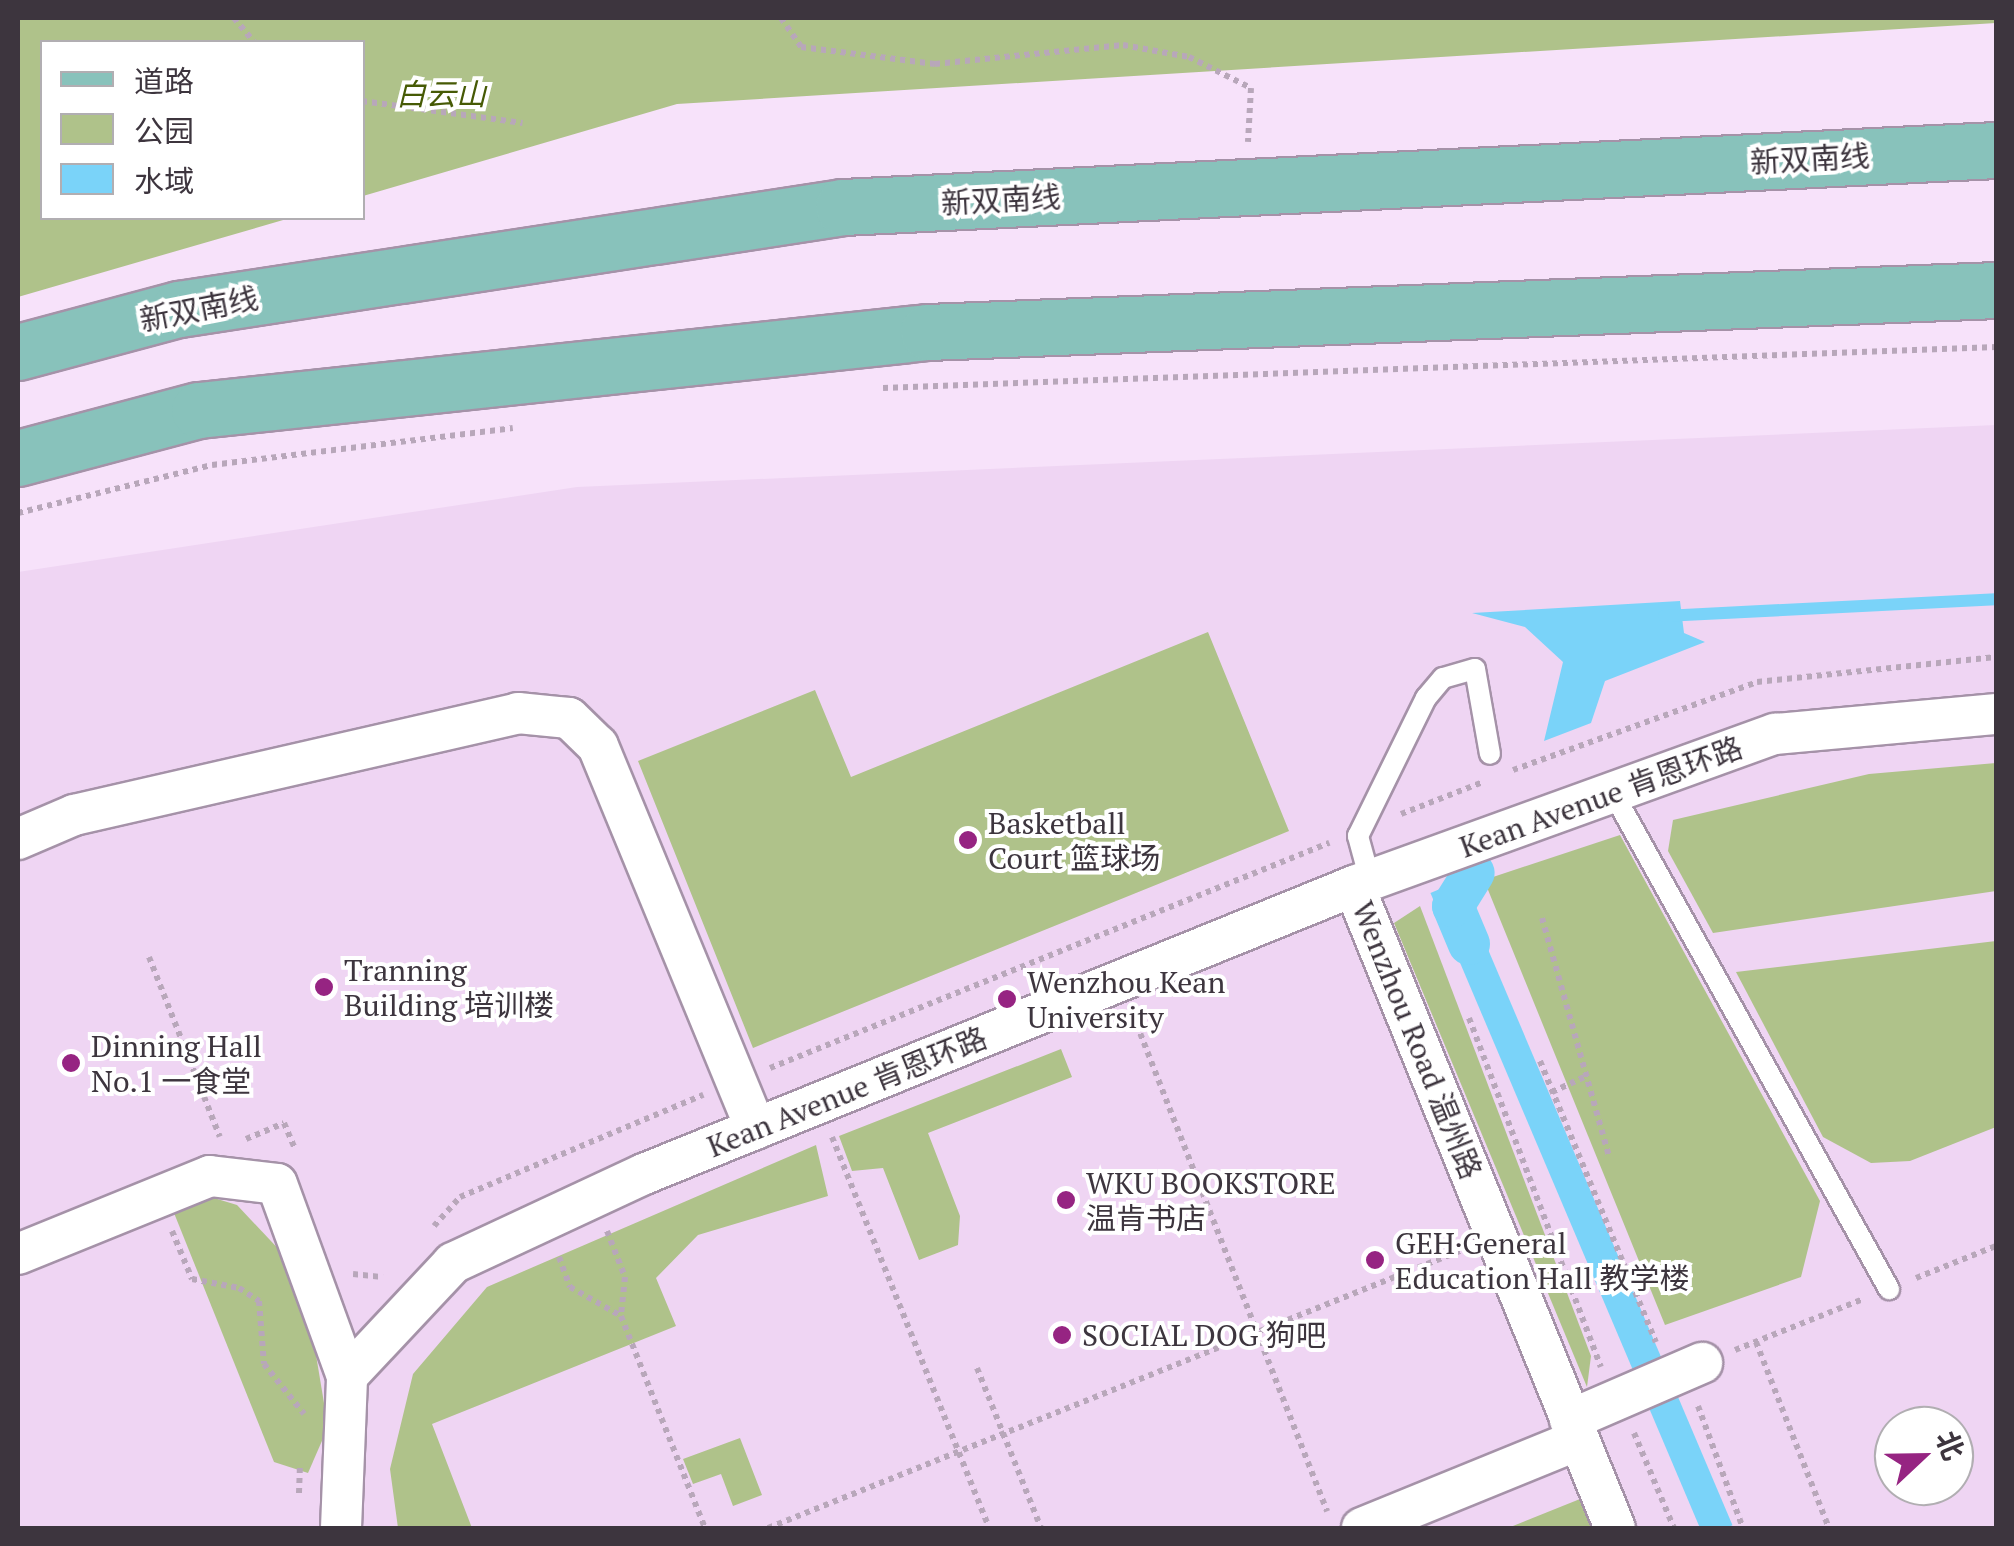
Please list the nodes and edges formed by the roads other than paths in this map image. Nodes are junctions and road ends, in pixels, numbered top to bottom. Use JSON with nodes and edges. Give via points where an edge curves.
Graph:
{"nodes":[{"id":1,"x":1996,"y":150,"type":"edge"},
{"id":2,"x":1996,"y":290,"type":"edge"},
{"id":3,"x":18,"y":352,"type":"edge"},
{"id":4,"x":18,"y":458,"type":"edge"},
{"id":5,"x":1996,"y":714,"type":"edge"},
{"id":6,"x":1490,"y":754,"type":"dead end"},
{"id":7,"x":1613,"y":792,"type":"junction"},
{"id":8,"x":18,"y":838,"type":"edge"},
{"id":9,"x":1362,"y":883,"type":"junction"},
{"id":10,"x":756,"y":1128,"type":"junction"},
{"id":11,"x":18,"y":1254,"type":"edge"},
{"id":12,"x":1889,"y":1289,"type":"road end"},
{"id":13,"x":1696,"y":1366,"type":"road end"},
{"id":14,"x":347,"y":1376,"type":"junction"},
{"id":15,"x":1574,"y":1426,"type":"junction"},
{"id":16,"x":340,"y":1528,"type":"edge"},
{"id":17,"x":1362,"y":1528,"type":"edge"},
{"id":18,"x":1614,"y":1528,"type":"edge"}],
"edges":[{"from":1,"to":3,"type":"main road","name":"新双南线","via":[[843,207],[179,309]]},
{"from":2,"to":4,"type":"main road","via":[[928,332],[199,410]]},
{"from":5,"to":7,"type":"street","name":"Kean Avenue 肯恩环路","via":[[1775,734]]},
{"from":6,"to":9,"type":"lane","via":[[1475,669],[1442,678],[1358,836]]},
{"from":7,"to":9,"type":"street","name":"Kean Avenue 肯恩环路"},
{"from":7,"to":12,"type":"lane"},
{"from":8,"to":10,"type":"street","via":[[74,814],[518,712],[569,718],[598,746]]},
{"from":9,"to":10,"type":"street","name":"Kean Avenue 肯恩环路"},
{"from":9,"to":15,"type":"street","name":"Wenzhou Road 温州路"},
{"from":10,"to":14,"type":"street","name":"Kean Avenue 肯恩环路","via":[[453,1263]]},
{"from":11,"to":14,"type":"street","via":[[210,1176],[278,1184]]},
{"from":13,"to":15,"type":"street","via":[[1611,1402]]},
{"from":14,"to":16,"type":"street"},
{"from":15,"to":17,"type":"street"},
{"from":15,"to":18,"type":"street","name":"Wenzhou Road 温州路"}]}
